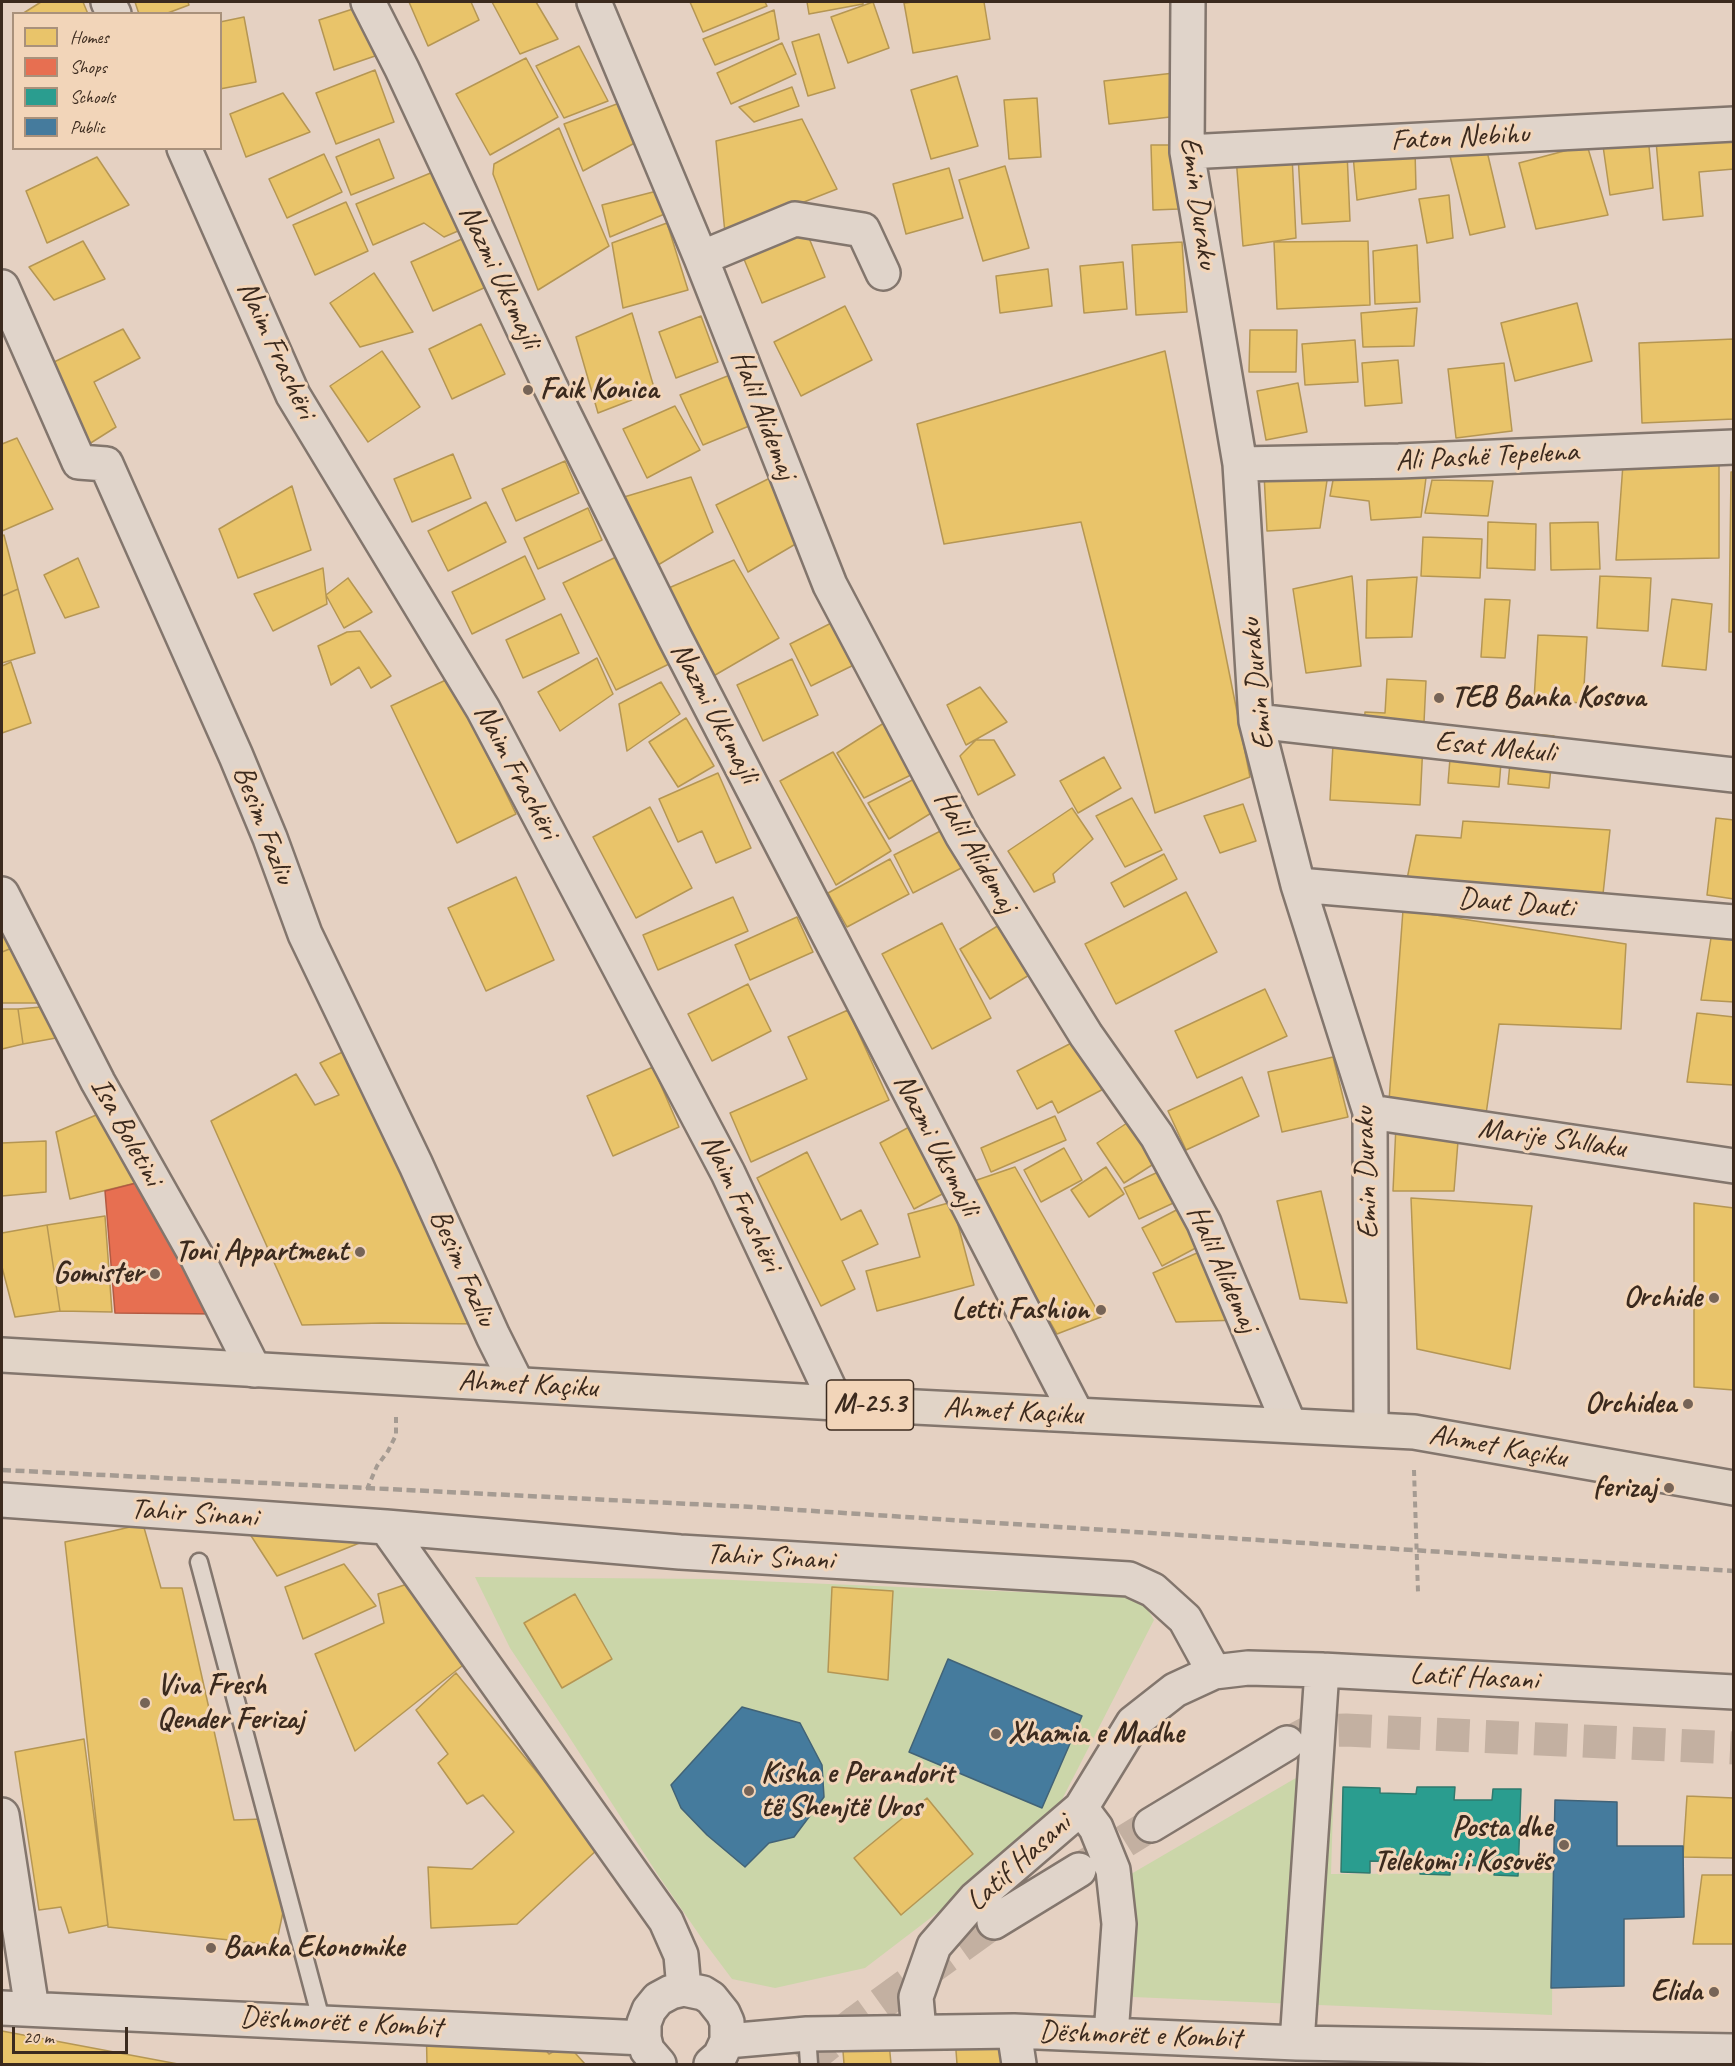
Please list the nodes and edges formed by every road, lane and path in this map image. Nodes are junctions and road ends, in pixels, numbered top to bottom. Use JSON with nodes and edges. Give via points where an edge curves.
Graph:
{"nodes":[{"id":1,"x":368,"y":2,"type":"edge"},
{"id":2,"x":594,"y":2,"type":"edge"},
{"id":3,"x":1188,"y":2,"type":"edge"},
{"id":4,"x":1734,"y":124,"type":"edge"},
{"id":5,"x":185,"y":150,"type":"edge"},
{"id":6,"x":1187,"y":152,"type":"junction"},
{"id":7,"x":701,"y":258,"type":"junction"},
{"id":8,"x":883,"y":273,"type":"dead end"},
{"id":9,"x":2,"y":286,"type":"edge"},
{"id":10,"x":1734,"y":447,"type":"edge"},
{"id":11,"x":1240,"y":464,"type":"junction"},
{"id":12,"x":1256,"y":721,"type":"junction"},
{"id":13,"x":1734,"y":775,"type":"edge"},
{"id":14,"x":1298,"y":885,"type":"junction"},
{"id":15,"x":2,"y":894,"type":"edge"},
{"id":16,"x":1734,"y":922,"type":"edge"},
{"id":17,"x":1370,"y":1112,"type":"junction"},
{"id":18,"x":1734,"y":1166,"type":"edge"},
{"id":19,"x":2,"y":1355,"type":"edge"},
{"id":20,"x":254,"y":1370,"type":"junction"},
{"id":21,"x":397,"y":1378,"type":"junction"},
{"id":22,"x":517,"y":1384,"type":"junction"},
{"id":23,"x":836,"y":1403,"type":"junction"},
{"id":24,"x":1077,"y":1415,"type":"junction"},
{"id":25,"x":1289,"y":1424,"type":"junction"},
{"id":26,"x":1371,"y":1429,"type":"junction"},
{"id":27,"x":1414,"y":1432,"type":"junction"},
{"id":28,"x":1734,"y":1488,"type":"edge"},
{"id":29,"x":2,"y":1500,"type":"edge"},
{"id":30,"x":375,"y":1526,"type":"junction"},
{"id":31,"x":199,"y":1562,"type":"dead end"},
{"id":32,"x":1418,"y":1592,"type":"dead end"},
{"id":33,"x":1322,"y":1670,"type":"junction"},
{"id":34,"x":1214,"y":1672,"type":"junction"},
{"id":35,"x":1734,"y":1692,"type":"edge"},
{"id":36,"x":1287,"y":1743,"type":"tunnel mouth"},
{"id":37,"x":1081,"y":1808,"type":"junction"},
{"id":38,"x":2,"y":1815,"type":"edge"},
{"id":39,"x":1151,"y":1825,"type":"tunnel mouth"},
{"id":40,"x":1079,"y":1870,"type":"tunnel mouth"},
{"id":41,"x":994,"y":1922,"type":"tunnel mouth"},
{"id":42,"x":684,"y":1989,"type":"junction"},
{"id":43,"x":17,"y":2009,"type":"edge"},
{"id":44,"x":322,"y":2023,"type":"junction"},
{"id":45,"x":919,"y":2031,"type":"junction"},
{"id":46,"x":1014,"y":2031,"type":"junction"},
{"id":47,"x":1111,"y":2035,"type":"junction"},
{"id":48,"x":1297,"y":2043,"type":"junction"},
{"id":49,"x":808,"y":2049,"type":"edge"},
{"id":50,"x":651,"y":2051,"type":"edge"},
{"id":51,"x":1734,"y":2051,"type":"edge"},
{"id":52,"x":719,"y":2053,"type":"edge"},
{"id":53,"x":1019,"y":2064,"type":"edge"}],
"edges":[{"from":1,"to":24,"type":"street","name":"Nazmi Uksmajli","via":[[550,386],[674,636]]},
{"from":2,"to":7,"type":"street","name":"Halil Alidemaj"},
{"from":3,"to":6,"type":"street","name":"Emin Duraku"},
{"from":4,"to":6,"type":"street","name":"Faton Nebihu"},
{"from":5,"to":23,"type":"street","name":"Naim Frashëri","via":[[293,395],[483,708],[728,1173]]},
{"from":6,"to":11,"type":"street","name":"Emin Duraku"},
{"from":7,"to":8,"type":"street","via":[[795,219],[862,230]]},
{"from":7,"to":25,"type":"street","name":"Halil Alidemaj","via":[[830,585],[962,835],[1086,1035],[1157,1136],[1204,1222]]},
{"from":9,"to":22,"type":"street","name":"Besim Fazliu","via":[[78,462],[106,464],[236,756],[305,934]]},
{"from":10,"to":11,"type":"street","name":"Ali Pashë Tepelena"},
{"from":11,"to":12,"type":"street","name":"Emin Duraku"},
{"from":12,"to":13,"type":"street","name":"Esat Mekuli"},
{"from":12,"to":14,"type":"street","name":"Emin Duraku"},
{"from":14,"to":16,"type":"street","name":"Daut Dauti"},
{"from":14,"to":17,"type":"street","name":"Emin Duraku"},
{"from":15,"to":20,"type":"street","name":"Isa Boletini","via":[[98,1082],[198,1259]]},
{"from":17,"to":18,"type":"street","name":"Marije Shllaku"},
{"from":17,"to":26,"type":"street","name":"Emin Duraku"},
{"from":19,"to":20,"type":"main road","name":"Ahmet Kaçiku","number":"M-25.3"},
{"from":20,"to":21,"type":"main road","name":"Ahmet Kaçiku","number":"M-25.3"},
{"from":21,"to":22,"type":"main road","name":"Ahmet Kaçiku","number":"M-25.3"},
{"from":21,"to":30,"type":"path","via":[[396,1435],[367,1488]]},
{"from":22,"to":23,"type":"main road","name":"Ahmet Kaçiku","number":"M-25.3"},
{"from":23,"to":24,"type":"main road","name":"Ahmet Kaçiku","number":"M-25.3"},
{"from":24,"to":25,"type":"main road","name":"Ahmet Kaçiku","number":"M-25.3"},
{"from":25,"to":26,"type":"main road","name":"Ahmet Kaçiku","number":"M-25.3"},
{"from":26,"to":27,"type":"main road","name":"Ahmet Kaçiku","number":"M-25.3"},
{"from":27,"to":28,"type":"main road","name":"Ahmet Kaçiku","number":"M-25.3"},
{"from":27,"to":32,"type":"path"},
{"from":29,"to":30,"type":"street","name":"Tahir Sinani"},
{"from":30,"to":34,"type":"street","name":"Tahir Sinani","via":[[680,1552],[1129,1579],[1153,1590],[1185,1619]]},
{"from":30,"to":42,"type":"street","via":[[666,1922],[681,1955]]},
{"from":31,"to":44,"type":"lane"},
{"from":33,"to":34,"type":"street","name":"Latif Hasani","via":[[1248,1668]]},
{"from":33,"to":35,"type":"street","name":"Latif Hasani"},
{"from":33,"to":48,"type":"street"},
{"from":34,"to":37,"type":"street","name":"Latif Hasani","via":[[1175,1690],[1133,1723]]},
{"from":36,"to":39,"type":"street"},
{"from":37,"to":45,"type":"street","name":"Latif Hasani","via":[[975,1899],[934,1946],[916,1997]]},
{"from":37,"to":47,"type":"street","via":[[1096,1828],[1113,1870],[1119,1924]]},
{"from":38,"to":43,"type":"street"},
{"from":40,"to":41,"type":"street","name":"Latif Hasani"},
{"from":42,"to":50,"type":"street","via":[[671,1992],[649,2010],[644,2023]]},
{"from":42,"to":52,"type":"street","via":[[703,1993],[718,2005],[727,2022]]},
{"from":43,"to":44,"type":"street","name":"Dëshmorët e Kombit"},
{"from":44,"to":50,"type":"street","name":"Dëshmorët e Kombit"},
{"from":45,"to":46,"type":"street","name":"Dëshmorët e Kombit"},
{"from":45,"to":49,"type":"street","name":"Dëshmorët e Kombit"},
{"from":46,"to":47,"type":"street","name":"Dëshmorët e Kombit"},
{"from":46,"to":53,"type":"street"},
{"from":47,"to":48,"type":"street","name":"Dëshmorët e Kombit"},
{"from":48,"to":51,"type":"street","name":"Dëshmorët e Kombit"},
{"from":49,"to":52,"type":"street","name":"Dëshmorët e Kombit"}]}
